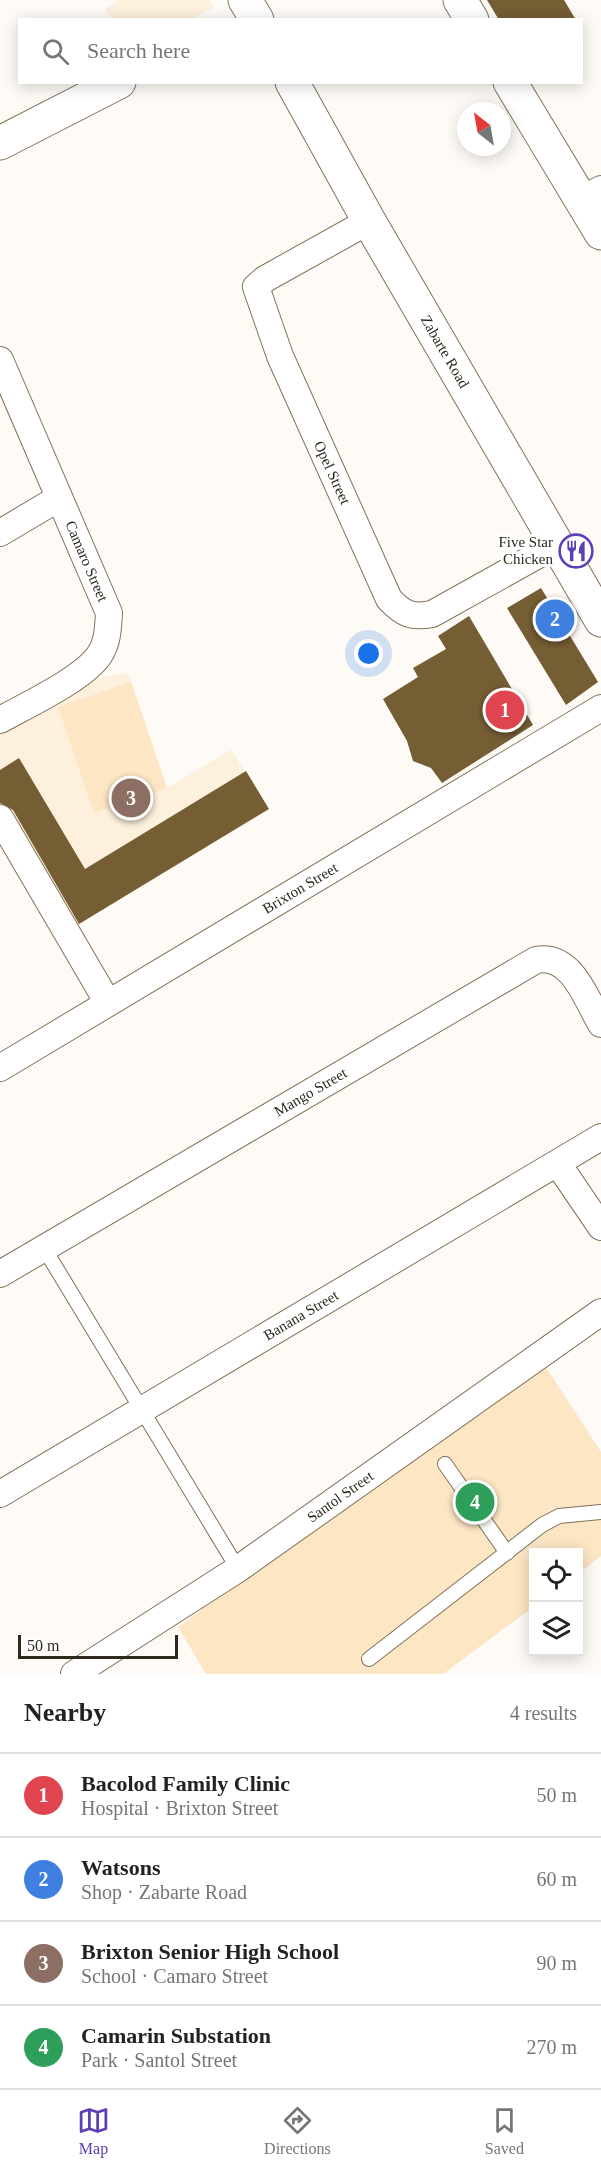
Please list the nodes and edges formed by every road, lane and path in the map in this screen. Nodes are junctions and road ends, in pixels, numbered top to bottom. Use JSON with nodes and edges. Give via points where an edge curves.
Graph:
{"nodes":[{"id":1,"x":245,"y":0,"type":"edge"},
{"id":2,"x":460,"y":0,"type":"edge"},
{"id":3,"x":256,"y":18,"type":"edge"},
{"id":4,"x":471,"y":18,"type":"edge"},
{"id":5,"x":115,"y":84,"type":"edge"},
{"id":6,"x":293,"y":84,"type":"edge"},
{"id":7,"x":511,"y":84,"type":"edge"},
{"id":8,"x":0,"y":143,"type":"edge"},
{"id":9,"x":591,"y":194,"type":"edge"},
{"id":10,"x":369,"y":221,"type":"junction"},
{"id":11,"x":601,"y":233,"type":"edge"},
{"id":12,"x":0,"y":360,"type":"edge"},
{"id":13,"x":59,"y":498,"type":"junction"},
{"id":14,"x":0,"y":532,"type":"edge"},
{"id":15,"x":556,"y":545,"type":"junction"},
{"id":16,"x":601,"y":620,"type":"edge"},
{"id":17,"x":601,"y":708,"type":"edge"},
{"id":18,"x":0,"y":720,"type":"edge"},
{"id":19,"x":0,"y":818,"type":"edge"},
{"id":20,"x":108,"y":1003,"type":"junction"},
{"id":21,"x":601,"y":1024,"type":"edge"},
{"id":22,"x":0,"y":1068,"type":"edge"},
{"id":23,"x":601,"y":1137,"type":"edge"},
{"id":24,"x":558,"y":1164,"type":"junction"},
{"id":25,"x":601,"y":1227,"type":"edge"},
{"id":26,"x":44,"y":1248,"type":"junction"},
{"id":27,"x":0,"y":1274,"type":"edge"},
{"id":28,"x":601,"y":1312,"type":"edge"},
{"id":29,"x":141,"y":1409,"type":"junction"},
{"id":30,"x":445,"y":1464,"type":"dead end"},
{"id":31,"x":0,"y":1494,"type":"edge"},
{"id":32,"x":601,"y":1512,"type":"edge"},
{"id":33,"x":507,"y":1553,"type":"junction"},
{"id":34,"x":238,"y":1569,"type":"junction"},
{"id":35,"x":369,"y":1659,"type":"dead end"},
{"id":36,"x":74,"y":1674,"type":"edge"}],
"edges":[{"from":1,"to":3,"type":"main road"},
{"from":2,"to":4,"type":"main road"},
{"from":5,"to":8,"type":"main road"},
{"from":6,"to":10,"type":"main road","name":"Zabarte Road"},
{"from":7,"to":9,"type":"main road"},
{"from":9,"to":11,"type":"main road"},
{"from":10,"to":15,"type":"main road","name":"Zabarte Road"},
{"from":10,"to":15,"type":"street","name":"Opel Street","via":[[256,287],[280,356],[389,599],[402,613],[418,617],[432,614]]},
{"from":12,"to":13,"type":"street","name":"Camaro Street"},
{"from":13,"to":14,"type":"street"},
{"from":13,"to":18,"type":"street","name":"Camaro Street","via":[[110,613],[107,637],[101,653],[85,670]]},
{"from":15,"to":16,"type":"main road","name":"Zabarte Road"},
{"from":17,"to":20,"type":"street","name":"Brixton Street"},
{"from":19,"to":20,"type":"street"},
{"from":20,"to":22,"type":"street","name":"Brixton Street"},
{"from":21,"to":26,"type":"street","name":"Mango Street","via":[[568,968],[556,960],[536,960]]},
{"from":23,"to":24,"type":"street","name":"Banana Street"},
{"from":24,"to":25,"type":"street"},
{"from":24,"to":29,"type":"street","name":"Banana Street"},
{"from":26,"to":27,"type":"street","name":"Mango Street"},
{"from":26,"to":29,"type":"lane"},
{"from":28,"to":34,"type":"street","name":"Santol Street"},
{"from":29,"to":31,"type":"street","name":"Banana Street"},
{"from":29,"to":34,"type":"lane"},
{"from":30,"to":33,"type":"lane"},
{"from":32,"to":33,"type":"lane","via":[[559,1516]]},
{"from":33,"to":35,"type":"lane"},
{"from":34,"to":36,"type":"street","name":"Santol Street"}]}
